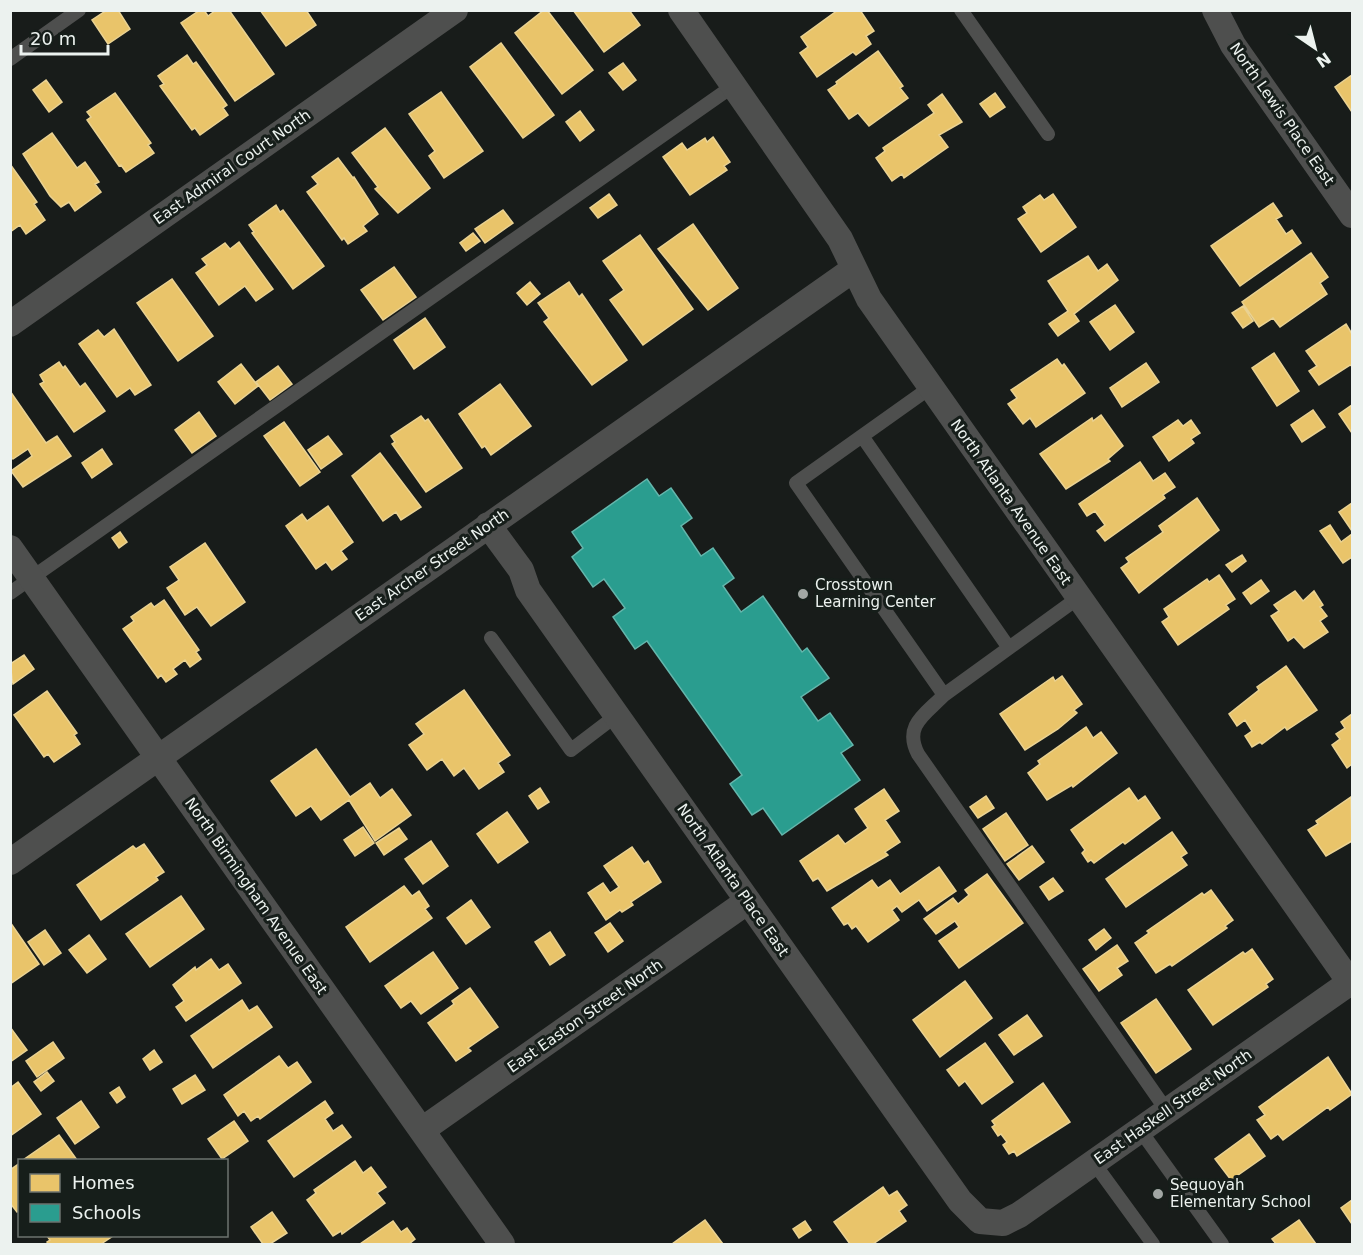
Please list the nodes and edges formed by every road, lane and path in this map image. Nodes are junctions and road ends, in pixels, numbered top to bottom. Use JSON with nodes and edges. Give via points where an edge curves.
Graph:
{"nodes":[{"id":1,"x":79,"y":10,"type":"edge"},
{"id":2,"x":454,"y":10,"type":"edge"},
{"id":3,"x":681,"y":10,"type":"edge"},
{"id":4,"x":961,"y":10,"type":"edge"},
{"id":5,"x":1219,"y":12,"type":"edge"},
{"id":6,"x":10,"y":58,"type":"edge"},
{"id":7,"x":733,"y":86,"type":"junction"},
{"id":8,"x":1048,"y":134,"type":"dead end"},
{"id":9,"x":1353,"y":215,"type":"edge"},
{"id":10,"x":854,"y":269,"type":"junction"},
{"id":11,"x":10,"y":324,"type":"edge"},
{"id":12,"x":931,"y":387,"type":"junction"},
{"id":13,"x":862,"y":436,"type":"junction"},
{"id":14,"x":488,"y":525,"type":"junction"},
{"id":15,"x":10,"y":548,"type":"edge"},
{"id":16,"x":32,"y":578,"type":"junction"},
{"id":17,"x":10,"y":593,"type":"edge"},
{"id":18,"x":1078,"y":598,"type":"junction"},
{"id":19,"x":491,"y":638,"type":"dead end"},
{"id":20,"x":1009,"y":648,"type":"junction"},
{"id":21,"x":944,"y":695,"type":"junction"},
{"id":22,"x":617,"y":715,"type":"junction"},
{"id":23,"x":158,"y":759,"type":"junction"},
{"id":24,"x":10,"y":862,"type":"edge"},
{"id":25,"x":748,"y":901,"type":"junction"},
{"id":26,"x":1352,"y":983,"type":"edge"},
{"id":27,"x":1167,"y":1111,"type":"junction"},
{"id":28,"x":422,"y":1130,"type":"junction"},
{"id":29,"x":1140,"y":1130,"type":"junction"},
{"id":30,"x":1094,"y":1163,"type":"junction"},
{"id":31,"x":990,"y":1223,"type":"joint"},
{"id":32,"x":502,"y":1245,"type":"edge"},
{"id":33,"x":1153,"y":1245,"type":"edge"},
{"id":34,"x":1222,"y":1245,"type":"edge"}],
"edges":[{"from":1,"to":6,"type":"lane"},
{"from":2,"to":11,"type":"street","name":"East Admiral Court North"},
{"from":3,"to":7,"type":"street","name":"North Atlanta Avenue East"},
{"from":4,"to":8,"type":"lane"},
{"from":5,"to":9,"type":"street","name":"North Lewis Place East","via":[[1233,45]]},
{"from":7,"to":10,"type":"street","name":"North Atlanta Avenue East","via":[[840,239]]},
{"from":7,"to":16,"type":"lane"},
{"from":10,"to":12,"type":"street","name":"North Atlanta Avenue East","via":[[869,299]]},
{"from":10,"to":14,"type":"street","name":"East Archer Street North"},
{"from":12,"to":13,"type":"lane"},
{"from":12,"to":18,"type":"street","name":"North Atlanta Avenue East"},
{"from":13,"to":20,"type":"lane"},
{"from":13,"to":21,"type":"lane","via":[[796,483]]},
{"from":14,"to":22,"type":"street","name":"North Atlanta Place East","via":[[521,570],[528,590]]},
{"from":14,"to":23,"type":"street","name":"East Archer Street North"},
{"from":15,"to":16,"type":"street","name":"North Birmingham Avenue East"},
{"from":16,"to":17,"type":"lane"},
{"from":16,"to":23,"type":"street","name":"North Birmingham Avenue East"},
{"from":18,"to":20,"type":"lane"},
{"from":18,"to":26,"type":"street","name":"North Atlanta Avenue East"},
{"from":19,"to":22,"type":"lane","via":[[571,750]]},
{"from":20,"to":21,"type":"lane"},
{"from":21,"to":27,"type":"lane","via":[[916,722],[912,739],[918,754]]},
{"from":22,"to":25,"type":"street","name":"North Atlanta Place East"},
{"from":23,"to":24,"type":"street","name":"East Archer Street North"},
{"from":23,"to":28,"type":"street","name":"North Birmingham Avenue East"},
{"from":25,"to":28,"type":"street","name":"East Easton Street North"},
{"from":25,"to":31,"type":"street","name":"North Atlanta Place East","via":[[964,1207],[980,1221]]},
{"from":26,"to":27,"type":"street","name":"East Haskell Street North"},
{"from":27,"to":29,"type":"street","name":"East Haskell Street North"},
{"from":28,"to":32,"type":"street","name":"North Birmingham Avenue East"},
{"from":29,"to":30,"type":"street","name":"East Haskell Street North"},
{"from":29,"to":34,"type":"lane"},
{"from":30,"to":31,"type":"street","name":"East Haskell Street North","via":[[1019,1215],[1003,1223]]},
{"from":30,"to":33,"type":"lane"}]}
